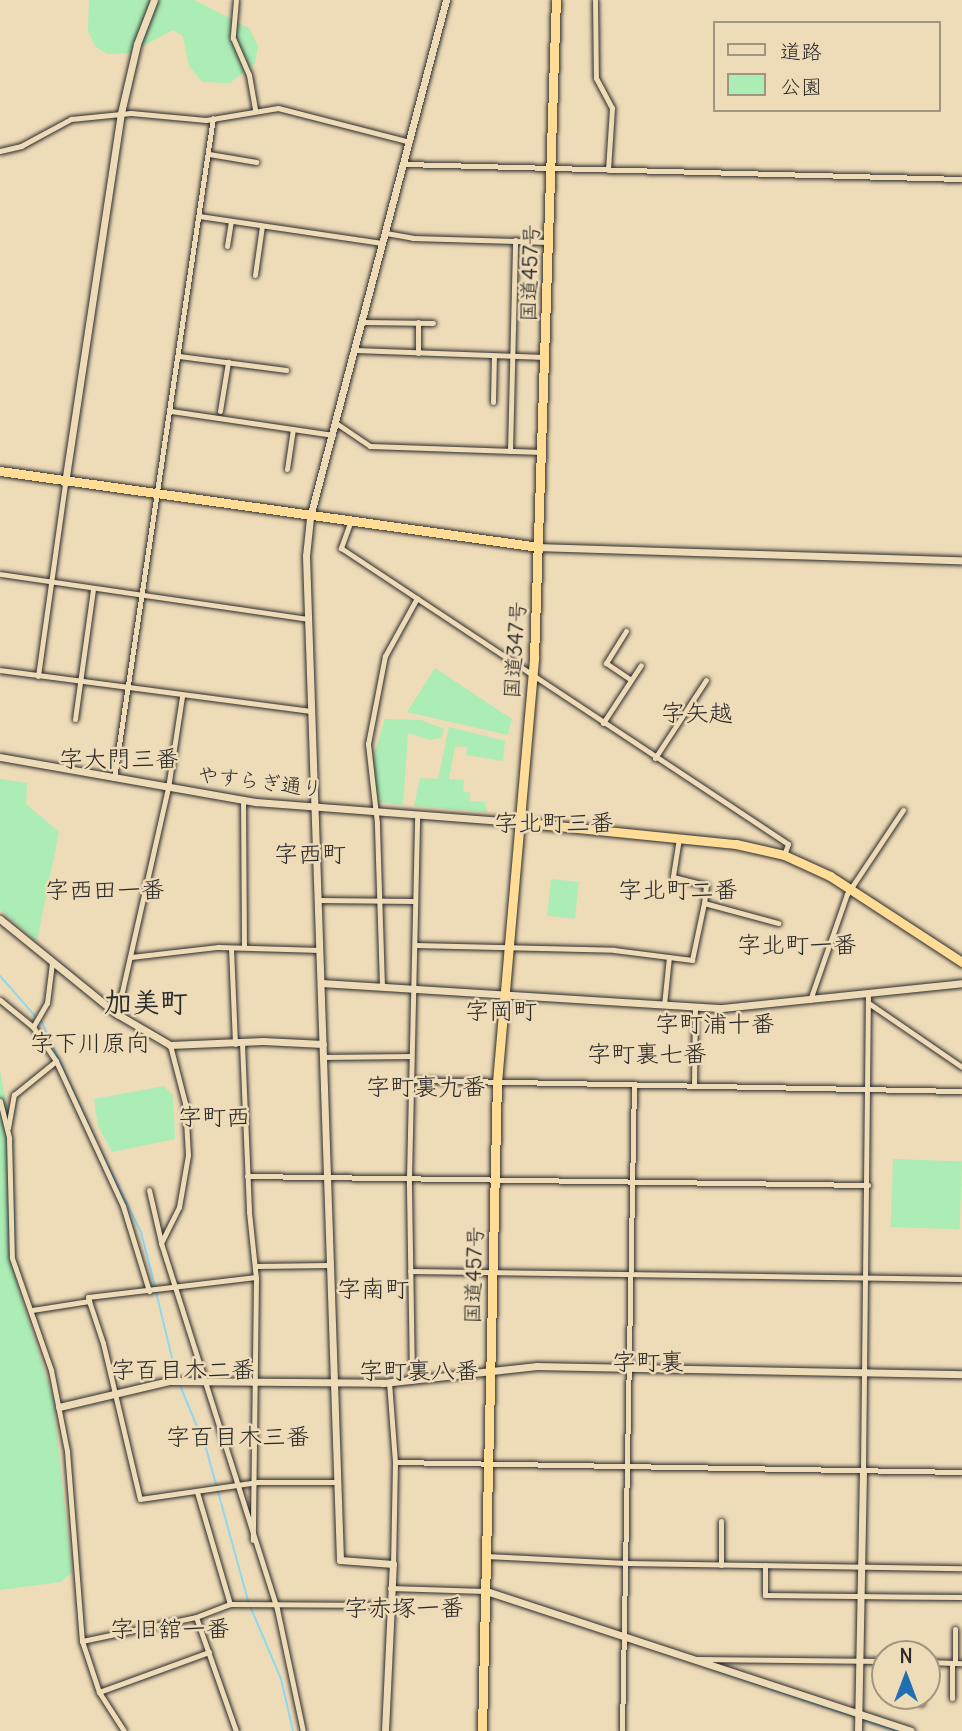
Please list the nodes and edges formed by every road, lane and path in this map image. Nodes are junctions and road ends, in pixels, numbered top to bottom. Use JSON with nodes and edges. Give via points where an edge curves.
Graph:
{"nodes":[{"id":1,"x":154,"y":0,"type":"edge"},
{"id":2,"x":236,"y":0,"type":"edge"},
{"id":3,"x":446,"y":0,"type":"edge"},
{"id":4,"x":556,"y":0,"type":"edge"},
{"id":5,"x":595,"y":0,"type":"edge"},
{"id":6,"x":255,"y":110,"type":"junction"},
{"id":7,"x":121,"y":113,"type":"junction"},
{"id":8,"x":213,"y":118,"type":"junction"},
{"id":9,"x":410,"y":142,"type":"junction"},
{"id":10,"x":0,"y":151,"type":"edge"},
{"id":11,"x":209,"y":155,"type":"junction"},
{"id":12,"x":256,"y":162,"type":"dead end"},
{"id":13,"x":404,"y":163,"type":"junction"},
{"id":14,"x":551,"y":167,"type":"junction"},
{"id":15,"x":608,"y":170,"type":"junction"},
{"id":16,"x":962,"y":179,"type":"edge"},
{"id":17,"x":199,"y":216,"type":"junction"},
{"id":18,"x":231,"y":221,"type":"junction"},
{"id":19,"x":262,"y":226,"type":"junction"},
{"id":20,"x":386,"y":233,"type":"junction"},
{"id":21,"x":515,"y":240,"type":"junction"},
{"id":22,"x":549,"y":242,"type":"junction"},
{"id":23,"x":382,"y":243,"type":"junction"},
{"id":24,"x":228,"y":246,"type":"dead end"},
{"id":25,"x":255,"y":275,"type":"dead end"},
{"id":26,"x":363,"y":321,"type":"junction"},
{"id":27,"x":418,"y":322,"type":"junction"},
{"id":28,"x":433,"y":323,"type":"dead end"},
{"id":29,"x":355,"y":351,"type":"junction"},
{"id":30,"x":418,"y":353,"type":"junction"},
{"id":31,"x":179,"y":356,"type":"junction"},
{"id":32,"x":494,"y":356,"type":"junction"},
{"id":33,"x":511,"y":356,"type":"junction"},
{"id":34,"x":545,"y":357,"type":"junction"},
{"id":35,"x":228,"y":362,"type":"junction"},
{"id":36,"x":286,"y":370,"type":"dead end"},
{"id":37,"x":493,"y":402,"type":"dead end"},
{"id":38,"x":171,"y":411,"type":"junction"},
{"id":39,"x":220,"y":411,"type":"dead end"},
{"id":40,"x":336,"y":423,"type":"junction"},
{"id":41,"x":293,"y":429,"type":"junction"},
{"id":42,"x":333,"y":435,"type":"junction"},
{"id":43,"x":509,"y":451,"type":"junction"},
{"id":44,"x":542,"y":452,"type":"junction"},
{"id":45,"x":287,"y":469,"type":"dead end"},
{"id":46,"x":0,"y":471,"type":"edge"},
{"id":47,"x":65,"y":484,"type":"junction"},
{"id":48,"x":157,"y":497,"type":"junction"},
{"id":49,"x":310,"y":517,"type":"junction"},
{"id":50,"x":350,"y":523,"type":"junction"},
{"id":51,"x":539,"y":547,"type":"junction"},
{"id":52,"x":962,"y":560,"type":"edge"},
{"id":53,"x":0,"y":574,"type":"edge"},
{"id":54,"x":52,"y":581,"type":"junction"},
{"id":55,"x":93,"y":589,"type":"junction"},
{"id":56,"x":144,"y":597,"type":"junction"},
{"id":57,"x":417,"y":598,"type":"junction"},
{"id":58,"x":307,"y":619,"type":"junction"},
{"id":59,"x":625,"y":631,"type":"dead end"},
{"id":60,"x":641,"y":665,"type":"dead end"},
{"id":61,"x":0,"y":670,"type":"edge"},
{"id":62,"x":38,"y":676,"type":"junction"},
{"id":63,"x":532,"y":676,"type":"junction"},
{"id":64,"x":631,"y":680,"type":"junction"},
{"id":65,"x":706,"y":680,"type":"dead end"},
{"id":66,"x":79,"y":682,"type":"junction"},
{"id":67,"x":130,"y":689,"type":"junction"},
{"id":68,"x":182,"y":695,"type":"junction"},
{"id":69,"x":310,"y":711,"type":"junction"},
{"id":70,"x":75,"y":719,"type":"dead end"},
{"id":71,"x":603,"y":723,"type":"junction"},
{"id":72,"x":0,"y":757,"type":"edge"},
{"id":73,"x":655,"y":758,"type":"junction"},
{"id":74,"x":114,"y":778,"type":"junction"},
{"id":75,"x":168,"y":788,"type":"junction"},
{"id":76,"x":243,"y":800,"type":"junction"},
{"id":77,"x":314,"y":807,"type":"junction"},
{"id":78,"x":903,"y":810,"type":"dead end"},
{"id":79,"x":376,"y":812,"type":"junction"},
{"id":80,"x":417,"y":815,"type":"junction"},
{"id":81,"x":518,"y":822,"type":"junction"},
{"id":82,"x":679,"y":838,"type":"junction"},
{"id":83,"x":784,"y":855,"type":"junction"},
{"id":84,"x":850,"y":889,"type":"junction"},
{"id":85,"x":318,"y":900,"type":"junction"},
{"id":86,"x":379,"y":900,"type":"junction"},
{"id":87,"x":415,"y":901,"type":"junction"},
{"id":88,"x":704,"y":903,"type":"junction"},
{"id":89,"x":0,"y":919,"type":"edge"},
{"id":90,"x":778,"y":922,"type":"dead end"},
{"id":91,"x":415,"y":945,"type":"junction"},
{"id":92,"x":244,"y":947,"type":"junction"},
{"id":93,"x":506,"y":947,"type":"junction"},
{"id":94,"x":231,"y":948,"type":"junction"},
{"id":95,"x":320,"y":950,"type":"junction"},
{"id":96,"x":131,"y":957,"type":"junction"},
{"id":97,"x":669,"y":957,"type":"junction"},
{"id":98,"x":962,"y":962,"type":"edge"},
{"id":99,"x":52,"y":963,"type":"junction"},
{"id":100,"x":321,"y":983,"type":"junction"},
{"id":101,"x":959,"y":985,"type":"edge"},
{"id":102,"x":382,"y":986,"type":"junction"},
{"id":103,"x":413,"y":989,"type":"junction"},
{"id":104,"x":503,"y":994,"type":"junction"},
{"id":105,"x":868,"y":995,"type":"junction"},
{"id":106,"x":0,"y":1000,"type":"edge"},
{"id":107,"x":809,"y":1001,"type":"junction"},
{"id":108,"x":870,"y":1004,"type":"junction"},
{"id":109,"x":664,"y":1005,"type":"junction"},
{"id":110,"x":695,"y":1008,"type":"junction"},
{"id":111,"x":117,"y":1014,"type":"junction"},
{"id":112,"x":35,"y":1025,"type":"junction"},
{"id":113,"x":239,"y":1043,"type":"junction"},
{"id":114,"x":323,"y":1044,"type":"junction"},
{"id":115,"x":170,"y":1045,"type":"junction"},
{"id":116,"x":411,"y":1056,"type":"junction"},
{"id":117,"x":323,"y":1057,"type":"junction"},
{"id":118,"x":56,"y":1061,"type":"junction"},
{"id":119,"x":962,"y":1067,"type":"edge"},
{"id":120,"x":412,"y":1080,"type":"junction"},
{"id":121,"x":497,"y":1082,"type":"junction"},
{"id":122,"x":634,"y":1085,"type":"junction"},
{"id":123,"x":694,"y":1086,"type":"junction"},
{"id":124,"x":869,"y":1090,"type":"junction"},
{"id":125,"x":962,"y":1091,"type":"edge"},
{"id":126,"x":0,"y":1101,"type":"edge"},
{"id":127,"x":8,"y":1130,"type":"junction"},
{"id":128,"x":327,"y":1174,"type":"junction"},
{"id":129,"x":247,"y":1176,"type":"junction"},
{"id":130,"x":409,"y":1177,"type":"junction"},
{"id":131,"x":495,"y":1179,"type":"junction"},
{"id":132,"x":635,"y":1181,"type":"junction"},
{"id":133,"x":868,"y":1185,"type":"junction"},
{"id":134,"x":149,"y":1190,"type":"dead end"},
{"id":135,"x":161,"y":1242,"type":"junction"},
{"id":136,"x":329,"y":1265,"type":"junction"},
{"id":137,"x":255,"y":1266,"type":"junction"},
{"id":138,"x":410,"y":1271,"type":"junction"},
{"id":139,"x":493,"y":1272,"type":"junction"},
{"id":140,"x":630,"y":1274,"type":"junction"},
{"id":141,"x":256,"y":1278,"type":"junction"},
{"id":142,"x":867,"y":1278,"type":"junction"},
{"id":143,"x":962,"y":1279,"type":"edge"},
{"id":144,"x":171,"y":1286,"type":"junction"},
{"id":145,"x":150,"y":1291,"type":"junction"},
{"id":146,"x":89,"y":1301,"type":"junction"},
{"id":147,"x":33,"y":1310,"type":"junction"},
{"id":148,"x":628,"y":1368,"type":"junction"},
{"id":149,"x":487,"y":1369,"type":"junction"},
{"id":150,"x":864,"y":1373,"type":"junction"},
{"id":151,"x":962,"y":1374,"type":"edge"},
{"id":152,"x":412,"y":1379,"type":"junction"},
{"id":153,"x":203,"y":1381,"type":"junction"},
{"id":154,"x":255,"y":1381,"type":"junction"},
{"id":155,"x":389,"y":1382,"type":"junction"},
{"id":156,"x":335,"y":1383,"type":"junction"},
{"id":157,"x":113,"y":1392,"type":"junction"},
{"id":158,"x":59,"y":1407,"type":"junction"},
{"id":159,"x":395,"y":1462,"type":"junction"},
{"id":160,"x":487,"y":1463,"type":"junction"},
{"id":161,"x":625,"y":1467,"type":"junction"},
{"id":162,"x":863,"y":1471,"type":"junction"},
{"id":163,"x":962,"y":1472,"type":"edge"},
{"id":164,"x":253,"y":1482,"type":"junction"},
{"id":165,"x":338,"y":1482,"type":"junction"},
{"id":166,"x":234,"y":1486,"type":"junction"},
{"id":167,"x":197,"y":1492,"type":"junction"},
{"id":168,"x":721,"y":1521,"type":"dead end"},
{"id":169,"x":253,"y":1540,"type":"junction"},
{"id":170,"x":486,"y":1556,"type":"junction"},
{"id":171,"x":625,"y":1563,"type":"junction"},
{"id":172,"x":393,"y":1564,"type":"junction"},
{"id":173,"x":720,"y":1565,"type":"junction"},
{"id":174,"x":765,"y":1565,"type":"junction"},
{"id":175,"x":861,"y":1566,"type":"junction"},
{"id":176,"x":962,"y":1569,"type":"edge"},
{"id":177,"x":390,"y":1588,"type":"junction"},
{"id":178,"x":485,"y":1591,"type":"junction"},
{"id":179,"x":861,"y":1596,"type":"junction"},
{"id":180,"x":962,"y":1598,"type":"edge"},
{"id":181,"x":274,"y":1603,"type":"junction"},
{"id":182,"x":230,"y":1604,"type":"junction"},
{"id":183,"x":389,"y":1605,"type":"junction"},
{"id":184,"x":196,"y":1617,"type":"junction"},
{"id":185,"x":955,"y":1629,"type":"dead end"},
{"id":186,"x":625,"y":1637,"type":"junction"},
{"id":187,"x":82,"y":1641,"type":"junction"},
{"id":188,"x":209,"y":1652,"type":"junction"},
{"id":189,"x":695,"y":1659,"type":"junction"},
{"id":190,"x":860,"y":1661,"type":"junction"},
{"id":191,"x":871,"y":1661,"type":"edge"},
{"id":192,"x":956,"y":1663,"type":"edge"},
{"id":193,"x":99,"y":1692,"type":"junction"},
{"id":194,"x":952,"y":1698,"type":"dead end"},
{"id":195,"x":859,"y":1713,"type":"junction"},
{"id":196,"x":124,"y":1731,"type":"edge"},
{"id":197,"x":236,"y":1731,"type":"edge"},
{"id":198,"x":303,"y":1731,"type":"edge"},
{"id":199,"x":385,"y":1731,"type":"edge"},
{"id":200,"x":482,"y":1731,"type":"edge"},
{"id":201,"x":622,"y":1731,"type":"edge"},
{"id":202,"x":858,"y":1731,"type":"edge"},
{"id":203,"x":911,"y":1731,"type":"edge"}],
"edges":[{"from":1,"to":7,"type":"street","via":[[137,44]]},
{"from":2,"to":6,"type":"street","via":[[233,38],[249,75]]},
{"from":3,"to":9,"type":"street"},
{"from":4,"to":14,"type":"highway","name":"国道457号"},
{"from":5,"to":15,"type":"street","via":[[596,78],[612,108]]},
{"from":6,"to":8,"type":"street"},
{"from":6,"to":9,"type":"street","via":[[296,111]]},
{"from":7,"to":8,"type":"street"},
{"from":7,"to":10,"type":"street","via":[[62,121],[21,146]]},
{"from":7,"to":47,"type":"street"},
{"from":8,"to":11,"type":"street"},
{"from":9,"to":13,"type":"street"},
{"from":11,"to":12,"type":"street"},
{"from":11,"to":17,"type":"street"},
{"from":13,"to":14,"type":"street"},
{"from":13,"to":20,"type":"street"},
{"from":14,"to":15,"type":"street"},
{"from":14,"to":22,"type":"highway","name":"国道457号"},
{"from":15,"to":16,"type":"street"},
{"from":17,"to":18,"type":"street"},
{"from":17,"to":31,"type":"street"},
{"from":18,"to":19,"type":"street"},
{"from":18,"to":24,"type":"street"},
{"from":19,"to":23,"type":"street"},
{"from":19,"to":25,"type":"street"},
{"from":20,"to":21,"type":"street","via":[[413,238]]},
{"from":20,"to":23,"type":"street"},
{"from":21,"to":22,"type":"street"},
{"from":21,"to":33,"type":"street"},
{"from":22,"to":34,"type":"highway","name":"国道457号"},
{"from":23,"to":26,"type":"street"},
{"from":26,"to":27,"type":"street"},
{"from":26,"to":29,"type":"street"},
{"from":27,"to":28,"type":"street"},
{"from":27,"to":30,"type":"street"},
{"from":29,"to":30,"type":"street"},
{"from":29,"to":40,"type":"street"},
{"from":30,"to":32,"type":"street"},
{"from":31,"to":35,"type":"street"},
{"from":31,"to":38,"type":"street"},
{"from":32,"to":33,"type":"street"},
{"from":32,"to":37,"type":"street"},
{"from":33,"to":34,"type":"street"},
{"from":33,"to":43,"type":"street"},
{"from":34,"to":44,"type":"highway","name":"国道457号"},
{"from":35,"to":36,"type":"street"},
{"from":35,"to":39,"type":"street"},
{"from":38,"to":41,"type":"street"},
{"from":38,"to":48,"type":"street"},
{"from":40,"to":42,"type":"street"},
{"from":40,"to":43,"type":"street","via":[[370,446]]},
{"from":41,"to":42,"type":"street"},
{"from":41,"to":45,"type":"street"},
{"from":42,"to":49,"type":"street"},
{"from":43,"to":44,"type":"street"},
{"from":44,"to":51,"type":"highway","name":"国道457号"},
{"from":46,"to":47,"type":"highway"},
{"from":47,"to":48,"type":"highway"},
{"from":47,"to":54,"type":"street"},
{"from":48,"to":49,"type":"highway"},
{"from":48,"to":56,"type":"street"},
{"from":49,"to":50,"type":"highway"},
{"from":49,"to":58,"type":"street"},
{"from":50,"to":51,"type":"highway"},
{"from":50,"to":57,"type":"street","via":[[341,548]]},
{"from":51,"to":52,"type":"street"},
{"from":51,"to":63,"type":"highway","name":"国道347号"},
{"from":53,"to":54,"type":"street"},
{"from":54,"to":55,"type":"street"},
{"from":54,"to":62,"type":"street"},
{"from":55,"to":56,"type":"street"},
{"from":55,"to":66,"type":"street"},
{"from":56,"to":58,"type":"street"},
{"from":56,"to":67,"type":"street"},
{"from":57,"to":63,"type":"street"},
{"from":57,"to":79,"type":"street","via":[[380,673],[367,756]]},
{"from":58,"to":69,"type":"street"},
{"from":59,"to":64,"type":"street","via":[[606,663]]},
{"from":60,"to":64,"type":"street"},
{"from":61,"to":62,"type":"street"},
{"from":62,"to":66,"type":"street"},
{"from":63,"to":71,"type":"street"},
{"from":63,"to":81,"type":"highway","name":"国道347号"},
{"from":64,"to":71,"type":"street"},
{"from":65,"to":73,"type":"street"},
{"from":66,"to":67,"type":"street"},
{"from":66,"to":70,"type":"street"},
{"from":67,"to":68,"type":"street"},
{"from":67,"to":74,"type":"street"},
{"from":68,"to":69,"type":"street"},
{"from":68,"to":75,"type":"street"},
{"from":69,"to":77,"type":"street"},
{"from":71,"to":73,"type":"street"},
{"from":72,"to":74,"type":"street","name":"やすらぎ通り"},
{"from":73,"to":83,"type":"street","via":[[788,844]]},
{"from":74,"to":75,"type":"street","name":"やすらぎ通り"},
{"from":75,"to":76,"type":"street","name":"やすらぎ通り"},
{"from":75,"to":96,"type":"street"},
{"from":76,"to":77,"type":"street","name":"やすらぎ通り"},
{"from":76,"to":92,"type":"street"},
{"from":77,"to":79,"type":"street","name":"やすらぎ通り"},
{"from":77,"to":85,"type":"street"},
{"from":78,"to":84,"type":"street"},
{"from":79,"to":80,"type":"street","name":"やすらぎ通り"},
{"from":79,"to":86,"type":"street"},
{"from":80,"to":81,"type":"street","name":"やすらぎ通り"},
{"from":80,"to":87,"type":"street"},
{"from":81,"to":82,"type":"highway"},
{"from":81,"to":93,"type":"highway","name":"国道457号"},
{"from":82,"to":83,"type":"highway"},
{"from":82,"to":88,"type":"street","via":[[673,877],[706,885]]},
{"from":83,"to":84,"type":"highway"},
{"from":84,"to":98,"type":"highway"},
{"from":84,"to":107,"type":"street"},
{"from":85,"to":86,"type":"street"},
{"from":85,"to":95,"type":"street"},
{"from":86,"to":87,"type":"street"},
{"from":86,"to":102,"type":"street","via":[[384,936]]},
{"from":87,"to":91,"type":"street"},
{"from":88,"to":90,"type":"street"},
{"from":88,"to":97,"type":"street","via":[[692,960]]},
{"from":89,"to":99,"type":"street"},
{"from":91,"to":93,"type":"street"},
{"from":91,"to":103,"type":"street"},
{"from":92,"to":94,"type":"street"},
{"from":92,"to":95,"type":"street"},
{"from":93,"to":97,"type":"street","via":[[614,950]]},
{"from":93,"to":104,"type":"highway","name":"国道457号"},
{"from":94,"to":96,"type":"street"},
{"from":94,"to":113,"type":"street"},
{"from":95,"to":100,"type":"street"},
{"from":96,"to":111,"type":"street"},
{"from":97,"to":109,"type":"street"},
{"from":99,"to":111,"type":"street"},
{"from":99,"to":112,"type":"street","via":[[42,1016]]},
{"from":100,"to":102,"type":"street"},
{"from":100,"to":114,"type":"street"},
{"from":101,"to":105,"type":"street"},
{"from":102,"to":103,"type":"street"},
{"from":103,"to":104,"type":"street"},
{"from":103,"to":116,"type":"street"},
{"from":104,"to":109,"type":"street"},
{"from":104,"to":121,"type":"highway","name":"国道457号"},
{"from":105,"to":107,"type":"street"},
{"from":105,"to":108,"type":"street"},
{"from":106,"to":112,"type":"street"},
{"from":107,"to":110,"type":"street"},
{"from":108,"to":119,"type":"street"},
{"from":108,"to":124,"type":"street"},
{"from":109,"to":110,"type":"street"},
{"from":110,"to":123,"type":"street"},
{"from":111,"to":115,"type":"street"},
{"from":112,"to":118,"type":"street"},
{"from":113,"to":114,"type":"street"},
{"from":113,"to":115,"type":"street"},
{"from":113,"to":129,"type":"street"},
{"from":114,"to":117,"type":"street"},
{"from":115,"to":135,"type":"street","via":[[186,1103],[188,1155],[179,1207]]},
{"from":116,"to":117,"type":"street"},
{"from":116,"to":120,"type":"street"},
{"from":117,"to":128,"type":"street"},
{"from":118,"to":127,"type":"street","via":[[14,1095]]},
{"from":118,"to":145,"type":"street","via":[[123,1206]]},
{"from":120,"to":121,"type":"street"},
{"from":120,"to":130,"type":"street"},
{"from":121,"to":122,"type":"street"},
{"from":121,"to":131,"type":"highway","name":"国道457号"},
{"from":122,"to":123,"type":"street"},
{"from":122,"to":132,"type":"street"},
{"from":123,"to":124,"type":"street"},
{"from":124,"to":125,"type":"street"},
{"from":124,"to":133,"type":"street"},
{"from":126,"to":127,"type":"street"},
{"from":127,"to":147,"type":"street","via":[[10,1244]]},
{"from":128,"to":129,"type":"street"},
{"from":128,"to":130,"type":"street"},
{"from":128,"to":136,"type":"street"},
{"from":129,"to":137,"type":"street"},
{"from":130,"to":131,"type":"street"},
{"from":130,"to":138,"type":"street"},
{"from":131,"to":132,"type":"street"},
{"from":131,"to":139,"type":"highway","name":"国道457号"},
{"from":132,"to":133,"type":"street"},
{"from":132,"to":140,"type":"street"},
{"from":133,"to":142,"type":"street"},
{"from":134,"to":135,"type":"street"},
{"from":135,"to":144,"type":"street"},
{"from":136,"to":137,"type":"street"},
{"from":136,"to":156,"type":"street"},
{"from":137,"to":141,"type":"street"},
{"from":138,"to":139,"type":"street"},
{"from":138,"to":152,"type":"street"},
{"from":139,"to":140,"type":"street"},
{"from":139,"to":149,"type":"highway","name":"国道457号"},
{"from":140,"to":142,"type":"street"},
{"from":140,"to":148,"type":"street"},
{"from":141,"to":144,"type":"street"},
{"from":141,"to":154,"type":"street"},
{"from":142,"to":143,"type":"street"},
{"from":142,"to":150,"type":"street"},
{"from":144,"to":145,"type":"street"},
{"from":144,"to":153,"type":"street"},
{"from":145,"to":146,"type":"street","via":[[88,1297]]},
{"from":146,"to":147,"type":"street"},
{"from":146,"to":157,"type":"street"},
{"from":147,"to":158,"type":"street"},
{"from":148,"to":149,"type":"street"},
{"from":148,"to":150,"type":"street"},
{"from":148,"to":161,"type":"street"},
{"from":149,"to":152,"type":"street"},
{"from":149,"to":160,"type":"highway","name":"国道457号"},
{"from":150,"to":151,"type":"street"},
{"from":150,"to":162,"type":"street"},
{"from":152,"to":155,"type":"street"},
{"from":153,"to":154,"type":"street"},
{"from":153,"to":157,"type":"street","via":[[169,1381]]},
{"from":153,"to":166,"type":"street"},
{"from":154,"to":156,"type":"street"},
{"from":154,"to":164,"type":"street"},
{"from":155,"to":156,"type":"street"},
{"from":155,"to":159,"type":"street"},
{"from":156,"to":165,"type":"street"},
{"from":157,"to":158,"type":"street"},
{"from":157,"to":167,"type":"street","via":[[140,1499]]},
{"from":158,"to":187,"type":"street","via":[[72,1496]]},
{"from":159,"to":160,"type":"street"},
{"from":159,"to":172,"type":"street"},
{"from":160,"to":161,"type":"street"},
{"from":160,"to":170,"type":"highway","name":"国道457号"},
{"from":161,"to":162,"type":"street"},
{"from":161,"to":171,"type":"street"},
{"from":162,"to":163,"type":"street"},
{"from":162,"to":175,"type":"street"},
{"from":164,"to":165,"type":"street"},
{"from":164,"to":166,"type":"street"},
{"from":164,"to":169,"type":"street"},
{"from":165,"to":172,"type":"street","via":[[340,1560]]},
{"from":166,"to":167,"type":"street"},
{"from":166,"to":169,"type":"street"},
{"from":167,"to":182,"type":"street"},
{"from":168,"to":173,"type":"street"},
{"from":169,"to":181,"type":"street"},
{"from":170,"to":171,"type":"street"},
{"from":170,"to":178,"type":"highway","name":"国道457号"},
{"from":171,"to":173,"type":"street"},
{"from":171,"to":186,"type":"street"},
{"from":172,"to":177,"type":"street"},
{"from":173,"to":174,"type":"street"},
{"from":174,"to":175,"type":"street"},
{"from":174,"to":179,"type":"street","via":[[765,1595]]},
{"from":175,"to":176,"type":"street"},
{"from":175,"to":179,"type":"street"},
{"from":177,"to":178,"type":"street"},
{"from":177,"to":183,"type":"street"},
{"from":178,"to":186,"type":"street"},
{"from":178,"to":200,"type":"highway","name":"国道457号"},
{"from":179,"to":180,"type":"street"},
{"from":179,"to":190,"type":"street"},
{"from":181,"to":182,"type":"street"},
{"from":181,"to":183,"type":"street"},
{"from":181,"to":198,"type":"street"},
{"from":182,"to":184,"type":"street"},
{"from":183,"to":199,"type":"street"},
{"from":184,"to":187,"type":"street"},
{"from":184,"to":188,"type":"street"},
{"from":185,"to":192,"type":"street"},
{"from":186,"to":189,"type":"street"},
{"from":186,"to":201,"type":"street"},
{"from":187,"to":193,"type":"street"},
{"from":188,"to":193,"type":"street"},
{"from":188,"to":197,"type":"street"},
{"from":189,"to":190,"type":"street"},
{"from":189,"to":195,"type":"street"},
{"from":190,"to":191,"type":"street"},
{"from":190,"to":195,"type":"street"},
{"from":192,"to":194,"type":"street"},
{"from":193,"to":196,"type":"street"},
{"from":195,"to":202,"type":"street"},
{"from":195,"to":203,"type":"street"}]}
